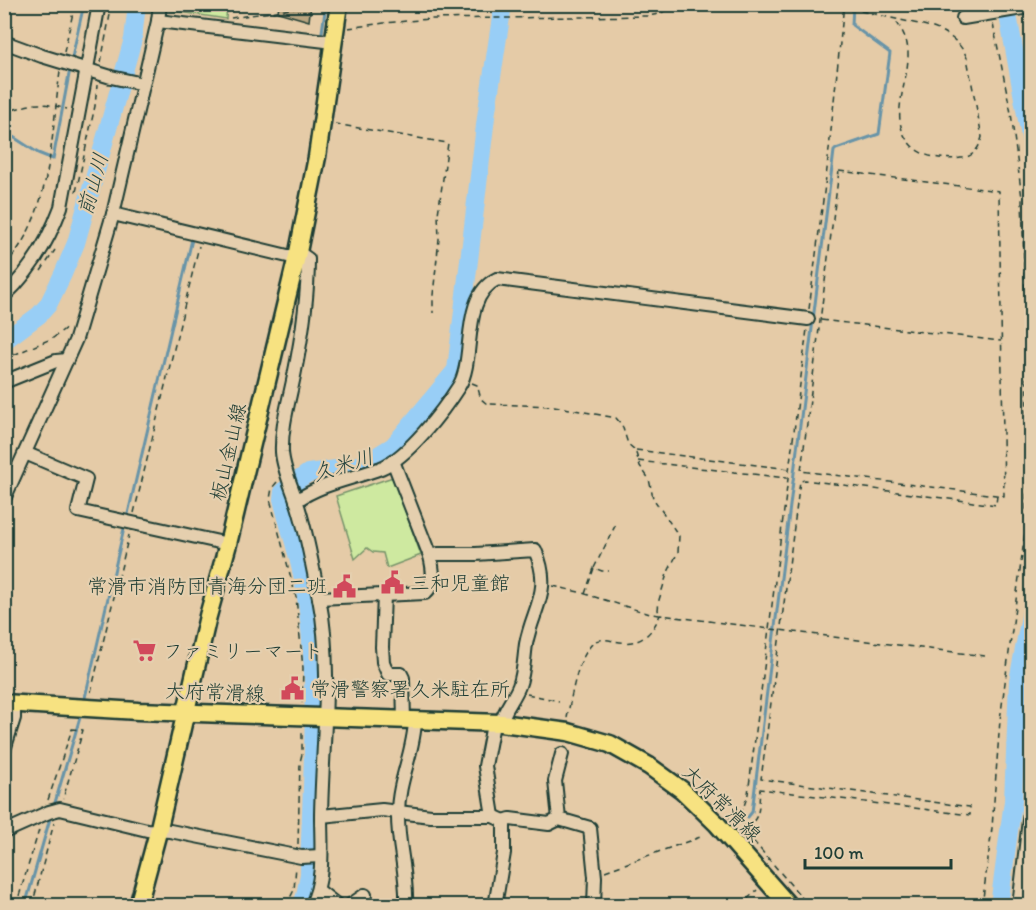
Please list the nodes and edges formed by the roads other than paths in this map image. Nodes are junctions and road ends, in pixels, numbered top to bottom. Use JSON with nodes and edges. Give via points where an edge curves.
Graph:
{"nodes":[{"id":1,"x":99,"y":4,"type":"edge"},
{"id":2,"x":160,"y":4,"type":"edge"},
{"id":3,"x":339,"y":4,"type":"edge"},
{"id":4,"x":1027,"y":8,"type":"edge"},
{"id":5,"x":963,"y":18,"type":"dead end"},
{"id":6,"x":158,"y":21,"type":"junction"},
{"id":7,"x":335,"y":34,"type":"junction"},
{"id":8,"x":4,"y":42,"type":"edge"},
{"id":9,"x":88,"y":69,"type":"junction"},
{"id":10,"x":138,"y":83,"type":"junction"},
{"id":11,"x":113,"y":214,"type":"junction"},
{"id":12,"x":297,"y":255,"type":"junction"},
{"id":13,"x":4,"y":296,"type":"edge"},
{"id":14,"x":814,"y":319,"type":"road end"},
{"id":15,"x":67,"y":360,"type":"junction"},
{"id":16,"x":4,"y":382,"type":"edge"},
{"id":17,"x":25,"y":453,"type":"junction"},
{"id":18,"x":393,"y":461,"type":"junction"},
{"id":19,"x":4,"y":500,"type":"edge"},
{"id":20,"x":296,"y":501,"type":"junction"},
{"id":21,"x":228,"y":544,"type":"junction"},
{"id":22,"x":430,"y":556,"type":"junction"},
{"id":23,"x":384,"y":595,"type":"junction"},
{"id":24,"x":319,"y":598,"type":"junction"},
{"id":25,"x":9,"y":704,"type":"edge"},
{"id":26,"x":187,"y":712,"type":"junction"},
{"id":27,"x":326,"y":718,"type":"junction"},
{"id":28,"x":410,"y":721,"type":"junction"},
{"id":29,"x":497,"y":724,"type":"junction"},
{"id":30,"x":4,"y":750,"type":"edge"},
{"id":31,"x":562,"y":754,"type":"dead end"},
{"id":32,"x":1032,"y":794,"type":"edge"},
{"id":33,"x":398,"y":812,"type":"junction"},
{"id":34,"x":321,"y":816,"type":"junction"},
{"id":35,"x":499,"y":819,"type":"junction"},
{"id":36,"x":559,"y":819,"type":"junction"},
{"id":37,"x":4,"y":832,"type":"edge"},
{"id":38,"x":158,"y":832,"type":"junction"},
{"id":39,"x":319,"y":856,"type":"junction"},
{"id":40,"x":319,"y":891,"type":"junction"},
{"id":41,"x":365,"y":895,"type":"dead end"},
{"id":42,"x":138,"y":906,"type":"edge"},
{"id":43,"x":311,"y":906,"type":"edge"},
{"id":44,"x":338,"y":906,"type":"edge"},
{"id":45,"x":349,"y":906,"type":"edge"},
{"id":46,"x":405,"y":906,"type":"edge"},
{"id":47,"x":495,"y":906,"type":"edge"},
{"id":48,"x":594,"y":906,"type":"edge"},
{"id":49,"x":789,"y":906,"type":"edge"},
{"id":50,"x":1019,"y":906,"type":"edge"}],
"edges":[{"from":1,"to":9,"type":"street"},
{"from":2,"to":6,"type":"street"},
{"from":3,"to":7,"type":"main road","name":"板山金山線"},
{"from":4,"to":5,"type":"street"},
{"from":6,"to":7,"type":"street"},
{"from":6,"to":10,"type":"street"},
{"from":7,"to":12,"type":"main road","name":"板山金山線"},
{"from":8,"to":9,"type":"street"},
{"from":9,"to":10,"type":"street"},
{"from":9,"to":13,"type":"street","via":[[61,207],[30,268]]},
{"from":10,"to":11,"type":"street"},
{"from":11,"to":12,"type":"street","via":[[202,237]]},
{"from":11,"to":15,"type":"street"},
{"from":12,"to":20,"type":"street","via":[[308,259],[308,281],[282,454]]},
{"from":12,"to":21,"type":"main road","name":"板山金山線"},
{"from":14,"to":18,"type":"street","via":[[497,279],[486,286],[474,315],[462,381],[445,408]]},
{"from":15,"to":16,"type":"street"},
{"from":15,"to":17,"type":"street"},
{"from":17,"to":19,"type":"street"},
{"from":17,"to":21,"type":"street","via":[[86,479],[78,511]]},
{"from":18,"to":20,"type":"street","via":[[324,485]]},
{"from":18,"to":22,"type":"street"},
{"from":20,"to":24,"type":"street"},
{"from":21,"to":26,"type":"main road","name":"板山金山線"},
{"from":22,"to":23,"type":"street","via":[[433,568],[429,591]]},
{"from":22,"to":29,"type":"street","via":[[535,550],[540,561],[542,597],[522,644],[527,668]]},
{"from":23,"to":24,"type":"street"},
{"from":23,"to":28,"type":"street","via":[[383,662],[388,674],[401,674],[403,678]]},
{"from":24,"to":27,"type":"street"},
{"from":25,"to":26,"type":"main road","name":"大府常滑線"},
{"from":25,"to":30,"type":"street","via":[[14,718]]},
{"from":26,"to":27,"type":"main road","name":"大府常滑線"},
{"from":26,"to":38,"type":"main road","name":"板山金山線"},
{"from":27,"to":28,"type":"main road","name":"大府常滑線"},
{"from":27,"to":34,"type":"street"},
{"from":28,"to":29,"type":"main road","name":"大府常滑線"},
{"from":28,"to":33,"type":"street","via":[[413,743]]},
{"from":29,"to":35,"type":"street","via":[[485,766]]},
{"from":29,"to":49,"type":"main road","name":"大府常滑線","via":[[568,732],[610,744],[649,766],[682,789]]},
{"from":31,"to":36,"type":"street","via":[[555,781]]},
{"from":32,"to":50,"type":"street"},
{"from":33,"to":34,"type":"street"},
{"from":33,"to":35,"type":"street"},
{"from":33,"to":46,"type":"street","via":[[407,890]]},
{"from":34,"to":39,"type":"street"},
{"from":35,"to":36,"type":"street","via":[[549,824]]},
{"from":35,"to":47,"type":"street","via":[[504,853]]},
{"from":36,"to":48,"type":"street","via":[[590,828]]},
{"from":37,"to":38,"type":"street","via":[[60,809]]},
{"from":38,"to":39,"type":"street"},
{"from":38,"to":42,"type":"main road","name":"板山金山線"},
{"from":39,"to":40,"type":"street"},
{"from":40,"to":43,"type":"street"},
{"from":40,"to":44,"type":"street"},
{"from":41,"to":45,"type":"street"}]}
